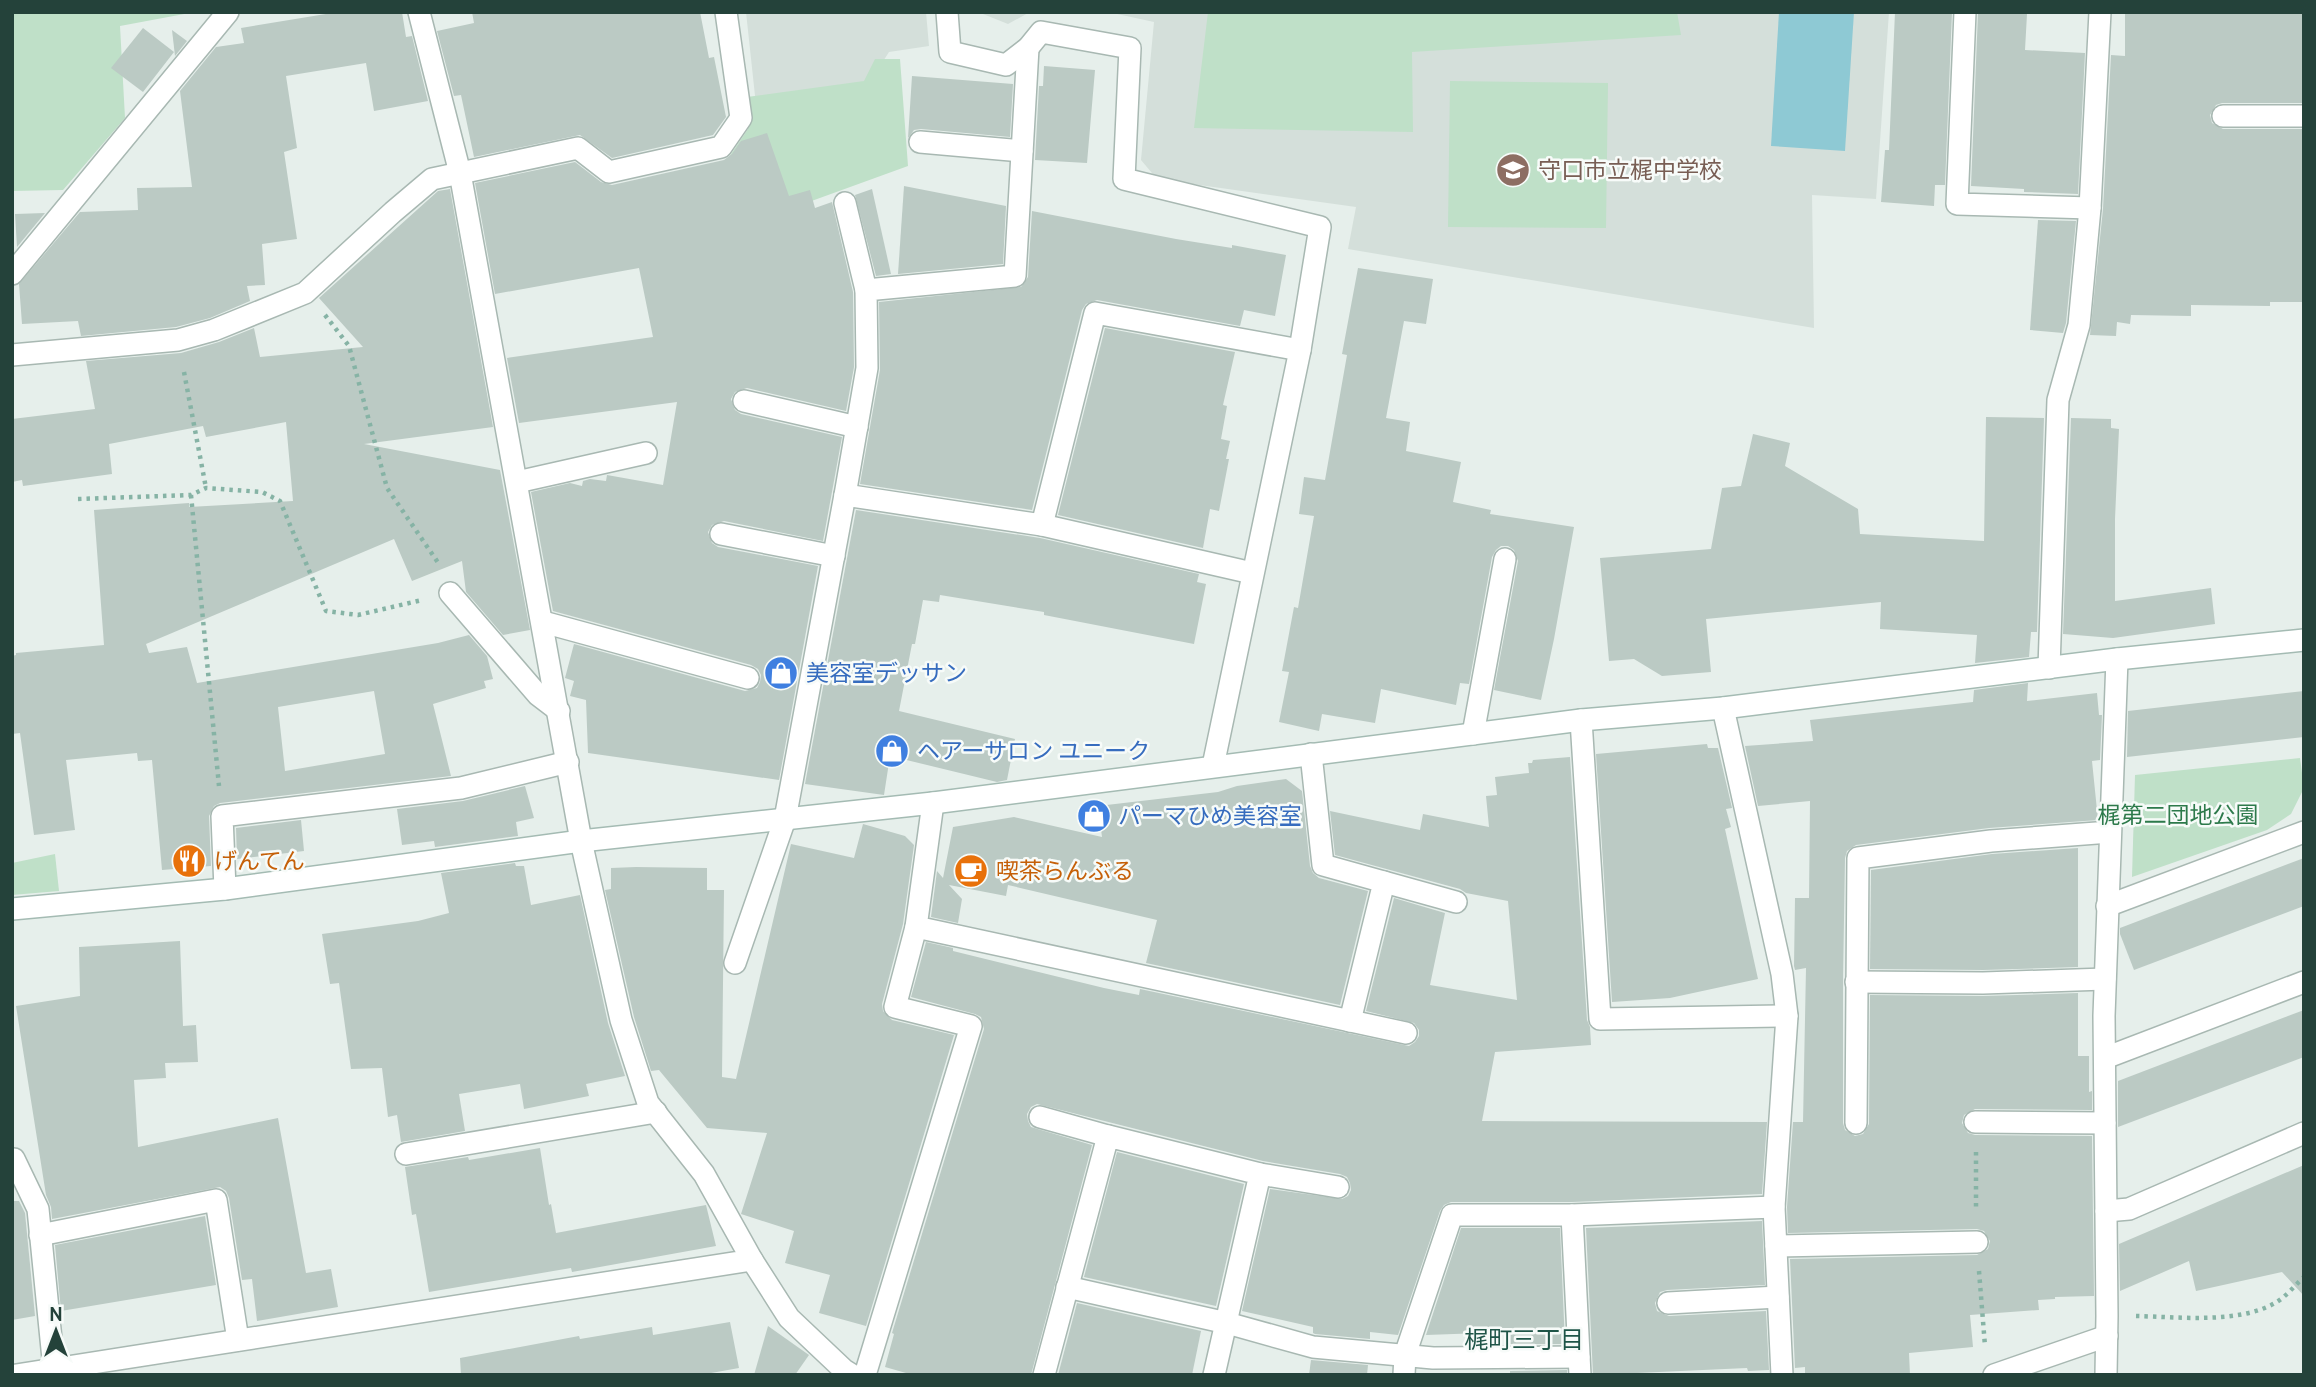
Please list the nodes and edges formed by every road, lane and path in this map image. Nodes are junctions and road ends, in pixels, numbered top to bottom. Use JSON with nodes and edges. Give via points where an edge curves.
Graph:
{"nodes":[{"id":1,"x":229,"y":12,"type":"edge"},
{"id":2,"x":419,"y":12,"type":"edge"},
{"id":3,"x":726,"y":12,"type":"edge"},
{"id":4,"x":947,"y":12,"type":"edge"},
{"id":5,"x":1965,"y":12,"type":"edge"},
{"id":6,"x":2101,"y":12,"type":"edge"},
{"id":7,"x":1028,"y":48,"type":"junction"},
{"id":8,"x":2222,"y":116,"type":"dead end"},
{"id":9,"x":2304,"y":116,"type":"edge"},
{"id":10,"x":920,"y":142,"type":"dead end"},
{"id":11,"x":1022,"y":150,"type":"junction"},
{"id":12,"x":460,"y":173,"type":"junction"},
{"id":13,"x":845,"y":203,"type":"dead end"},
{"id":14,"x":2090,"y":208,"type":"junction"},
{"id":15,"x":12,"y":274,"type":"edge"},
{"id":16,"x":866,"y":290,"type":"junction"},
{"id":17,"x":305,"y":293,"type":"junction"},
{"id":18,"x":178,"y":340,"type":"junction"},
{"id":19,"x":1300,"y":350,"type":"junction"},
{"id":20,"x":12,"y":355,"type":"edge"},
{"id":21,"x":744,"y":401,"type":"dead end"},
{"id":22,"x":857,"y":426,"type":"junction"},
{"id":23,"x":646,"y":453,"type":"dead end"},
{"id":24,"x":517,"y":482,"type":"junction"},
{"id":25,"x":206,"y":488,"type":"junction"},
{"id":26,"x":191,"y":495,"type":"junction"},
{"id":27,"x":845,"y":495,"type":"junction"},
{"id":28,"x":78,"y":499,"type":"dead end"},
{"id":29,"x":1042,"y":525,"type":"junction"},
{"id":30,"x":721,"y":534,"type":"dead end"},
{"id":31,"x":834,"y":556,"type":"junction"},
{"id":32,"x":1505,"y":559,"type":"dead end"},
{"id":33,"x":1252,"y":573,"type":"junction"},
{"id":34,"x":450,"y":593,"type":"junction"},
{"id":35,"x":543,"y":622,"type":"junction"},
{"id":36,"x":2304,"y":640,"type":"edge"},
{"id":37,"x":2117,"y":659,"type":"junction"},
{"id":38,"x":2049,"y":668,"type":"junction"},
{"id":39,"x":748,"y":678,"type":"dead end"},
{"id":40,"x":1723,"y":708,"type":"junction"},
{"id":41,"x":559,"y":711,"type":"junction"},
{"id":42,"x":1581,"y":720,"type":"junction"},
{"id":43,"x":1473,"y":734,"type":"junction"},
{"id":44,"x":1311,"y":754,"type":"junction"},
{"id":45,"x":568,"y":762,"type":"junction"},
{"id":46,"x":1213,"y":766,"type":"junction"},
{"id":47,"x":933,"y":803,"type":"junction"},
{"id":48,"x":222,"y":816,"type":"junction"},
{"id":49,"x":785,"y":819,"type":"junction"},
{"id":50,"x":2110,"y":832,"type":"junction"},
{"id":51,"x":2304,"y":832,"type":"edge"},
{"id":52,"x":581,"y":841,"type":"junction"},
{"id":53,"x":1384,"y":883,"type":"junction"},
{"id":54,"x":225,"y":889,"type":"junction"},
{"id":55,"x":1456,"y":902,"type":"dead end"},
{"id":56,"x":2108,"y":906,"type":"junction"},
{"id":57,"x":12,"y":909,"type":"edge"},
{"id":58,"x":916,"y":927,"type":"junction"},
{"id":59,"x":735,"y":963,"type":"dead end"},
{"id":60,"x":2105,"y":979,"type":"junction"},
{"id":61,"x":1856,"y":982,"type":"junction"},
{"id":62,"x":2304,"y":982,"type":"edge"},
{"id":63,"x":1787,"y":1016,"type":"junction"},
{"id":64,"x":1350,"y":1021,"type":"junction"},
{"id":65,"x":1406,"y":1033,"type":"dead end"},
{"id":66,"x":2105,"y":1058,"type":"junction"},
{"id":67,"x":656,"y":1112,"type":"junction"},
{"id":68,"x":1040,"y":1117,"type":"dead end"},
{"id":69,"x":1975,"y":1122,"type":"dead end"},
{"id":70,"x":1856,"y":1124,"type":"dead end"},
{"id":71,"x":2105,"y":1124,"type":"junction"},
{"id":72,"x":2304,"y":1133,"type":"edge"},
{"id":73,"x":1108,"y":1136,"type":"junction"},
{"id":74,"x":406,"y":1154,"type":"dead end"},
{"id":75,"x":13,"y":1155,"type":"edge"},
{"id":76,"x":1260,"y":1174,"type":"junction"},
{"id":77,"x":1338,"y":1187,"type":"dead end"},
{"id":78,"x":1774,"y":1206,"type":"junction"},
{"id":79,"x":2106,"y":1211,"type":"junction"},
{"id":80,"x":1573,"y":1215,"type":"junction"},
{"id":81,"x":40,"y":1235,"type":"junction"},
{"id":82,"x":1977,"y":1242,"type":"dead end"},
{"id":83,"x":1776,"y":1246,"type":"junction"},
{"id":84,"x":752,"y":1260,"type":"junction"},
{"id":85,"x":2304,"y":1277,"type":"edge"},
{"id":86,"x":1067,"y":1287,"type":"junction"},
{"id":87,"x":1778,"y":1297,"type":"junction"},
{"id":88,"x":1668,"y":1303,"type":"dead end"},
{"id":89,"x":1227,"y":1323,"type":"junction"},
{"id":90,"x":2107,"y":1326,"type":"junction"},
{"id":91,"x":239,"y":1340,"type":"junction"},
{"id":92,"x":1405,"y":1365,"type":"edge"},
{"id":93,"x":125,"y":1366,"type":"edge"},
{"id":94,"x":1580,"y":1366,"type":"edge"},
{"id":95,"x":54,"y":1368,"type":"junction"},
{"id":96,"x":16,"y":1375,"type":"edge"},
{"id":97,"x":852,"y":1375,"type":"edge"},
{"id":98,"x":865,"y":1375,"type":"edge"},
{"id":99,"x":1044,"y":1375,"type":"edge"},
{"id":100,"x":1214,"y":1375,"type":"edge"},
{"id":101,"x":1782,"y":1375,"type":"edge"},
{"id":102,"x":1994,"y":1375,"type":"edge"},
{"id":103,"x":2106,"y":1375,"type":"edge"}],
"edges":[{"from":1,"to":15,"type":"street"},
{"from":2,"to":12,"type":"street"},
{"from":3,"to":12,"type":"street","via":[[741,118],[721,147],[608,172],[578,149]]},
{"from":4,"to":7,"type":"street","via":[[950,52],[1006,65]]},
{"from":5,"to":14,"type":"street","via":[[1957,204]]},
{"from":6,"to":14,"type":"street"},
{"from":7,"to":11,"type":"street"},
{"from":7,"to":19,"type":"street","via":[[1041,32],[1130,48],[1124,179],[1320,227]]},
{"from":8,"to":9,"type":"street"},
{"from":10,"to":11,"type":"street"},
{"from":11,"to":16,"type":"street","via":[[1015,275]]},
{"from":12,"to":17,"type":"street","via":[[432,179]]},
{"from":12,"to":24,"type":"street"},
{"from":13,"to":16,"type":"street"},
{"from":14,"to":38,"type":"street","via":[[2078,325],[2058,400]]},
{"from":16,"to":22,"type":"street","via":[[867,368]]},
{"from":17,"to":18,"type":"street"},
{"from":17,"to":34,"type":"path","via":[[349,346],[387,488],[441,567]]},
{"from":18,"to":20,"type":"street"},
{"from":18,"to":25,"type":"path"},
{"from":19,"to":29,"type":"street","via":[[1095,313]]},
{"from":19,"to":33,"type":"street"},
{"from":21,"to":22,"type":"street"},
{"from":22,"to":27,"type":"street"},
{"from":23,"to":24,"type":"street"},
{"from":24,"to":35,"type":"street"},
{"from":25,"to":26,"type":"path"},
{"from":25,"to":34,"type":"path","via":[[262,492],[280,501],[326,611],[358,615]]},
{"from":26,"to":28,"type":"path"},
{"from":26,"to":48,"type":"path"},
{"from":27,"to":29,"type":"street"},
{"from":27,"to":31,"type":"street"},
{"from":29,"to":33,"type":"street"},
{"from":30,"to":31,"type":"street"},
{"from":31,"to":49,"type":"street"},
{"from":32,"to":43,"type":"street"},
{"from":33,"to":46,"type":"street"},
{"from":34,"to":41,"type":"street","via":[[538,695]]},
{"from":35,"to":39,"type":"street"},
{"from":35,"to":41,"type":"street"},
{"from":36,"to":37,"type":"street"},
{"from":37,"to":38,"type":"street"},
{"from":37,"to":50,"type":"street"},
{"from":38,"to":40,"type":"street"},
{"from":40,"to":42,"type":"street"},
{"from":40,"to":63,"type":"street","via":[[1782,974]]},
{"from":41,"to":45,"type":"street"},
{"from":42,"to":43,"type":"street"},
{"from":42,"to":63,"type":"street","via":[[1600,1019]]},
{"from":43,"to":44,"type":"street"},
{"from":44,"to":46,"type":"street"},
{"from":44,"to":53,"type":"street","via":[[1323,865]]},
{"from":45,"to":48,"type":"street","via":[[461,788]]},
{"from":45,"to":52,"type":"street"},
{"from":46,"to":47,"type":"street"},
{"from":47,"to":49,"type":"street"},
{"from":47,"to":58,"type":"street"},
{"from":48,"to":54,"type":"street"},
{"from":49,"to":52,"type":"street"},
{"from":49,"to":59,"type":"street"},
{"from":50,"to":56,"type":"street"},
{"from":50,"to":61,"type":"street","via":[[1858,858]]},
{"from":51,"to":56,"type":"street"},
{"from":52,"to":54,"type":"street"},
{"from":52,"to":67,"type":"street","via":[[621,1020],[648,1103]]},
{"from":53,"to":55,"type":"street"},
{"from":53,"to":64,"type":"street"},
{"from":54,"to":57,"type":"street"},
{"from":56,"to":60,"type":"street"},
{"from":58,"to":64,"type":"street"},
{"from":58,"to":98,"type":"street","via":[[895,1007],[971,1026]]},
{"from":60,"to":61,"type":"street"},
{"from":60,"to":66,"type":"street"},
{"from":61,"to":70,"type":"street"},
{"from":62,"to":66,"type":"street"},
{"from":63,"to":78,"type":"street"},
{"from":64,"to":65,"type":"street"},
{"from":66,"to":71,"type":"street"},
{"from":67,"to":74,"type":"street"},
{"from":67,"to":84,"type":"street","via":[[704,1174]]},
{"from":68,"to":73,"type":"street"},
{"from":69,"to":71,"type":"street"},
{"from":71,"to":79,"type":"street"},
{"from":72,"to":79,"type":"street","via":[[2129,1209]]},
{"from":73,"to":76,"type":"street"},
{"from":73,"to":86,"type":"street"},
{"from":75,"to":81,"type":"street","via":[[38,1209]]},
{"from":76,"to":77,"type":"street"},
{"from":76,"to":89,"type":"street"},
{"from":78,"to":80,"type":"street"},
{"from":78,"to":83,"type":"street"},
{"from":79,"to":90,"type":"street"},
{"from":80,"to":92,"type":"street","via":[[1452,1215]]},
{"from":80,"to":94,"type":"street"},
{"from":81,"to":91,"type":"street","via":[[216,1200]]},
{"from":81,"to":95,"type":"street"},
{"from":82,"to":83,"type":"street"},
{"from":83,"to":87,"type":"street"},
{"from":84,"to":91,"type":"street"},
{"from":84,"to":97,"type":"street","via":[[789,1318]]},
{"from":85,"to":90,"type":"path","via":[[2277,1302],[2250,1314]]},
{"from":86,"to":89,"type":"street"},
{"from":86,"to":99,"type":"street"},
{"from":87,"to":88,"type":"street"},
{"from":87,"to":101,"type":"street"},
{"from":89,"to":92,"type":"street","via":[[1313,1347]]},
{"from":89,"to":100,"type":"street"},
{"from":90,"to":102,"type":"street"},
{"from":90,"to":103,"type":"street"},
{"from":91,"to":93,"type":"street"},
{"from":92,"to":94,"type":"street","via":[[1433,1358]]},
{"from":93,"to":95,"type":"street"},
{"from":95,"to":96,"type":"street"}]}
